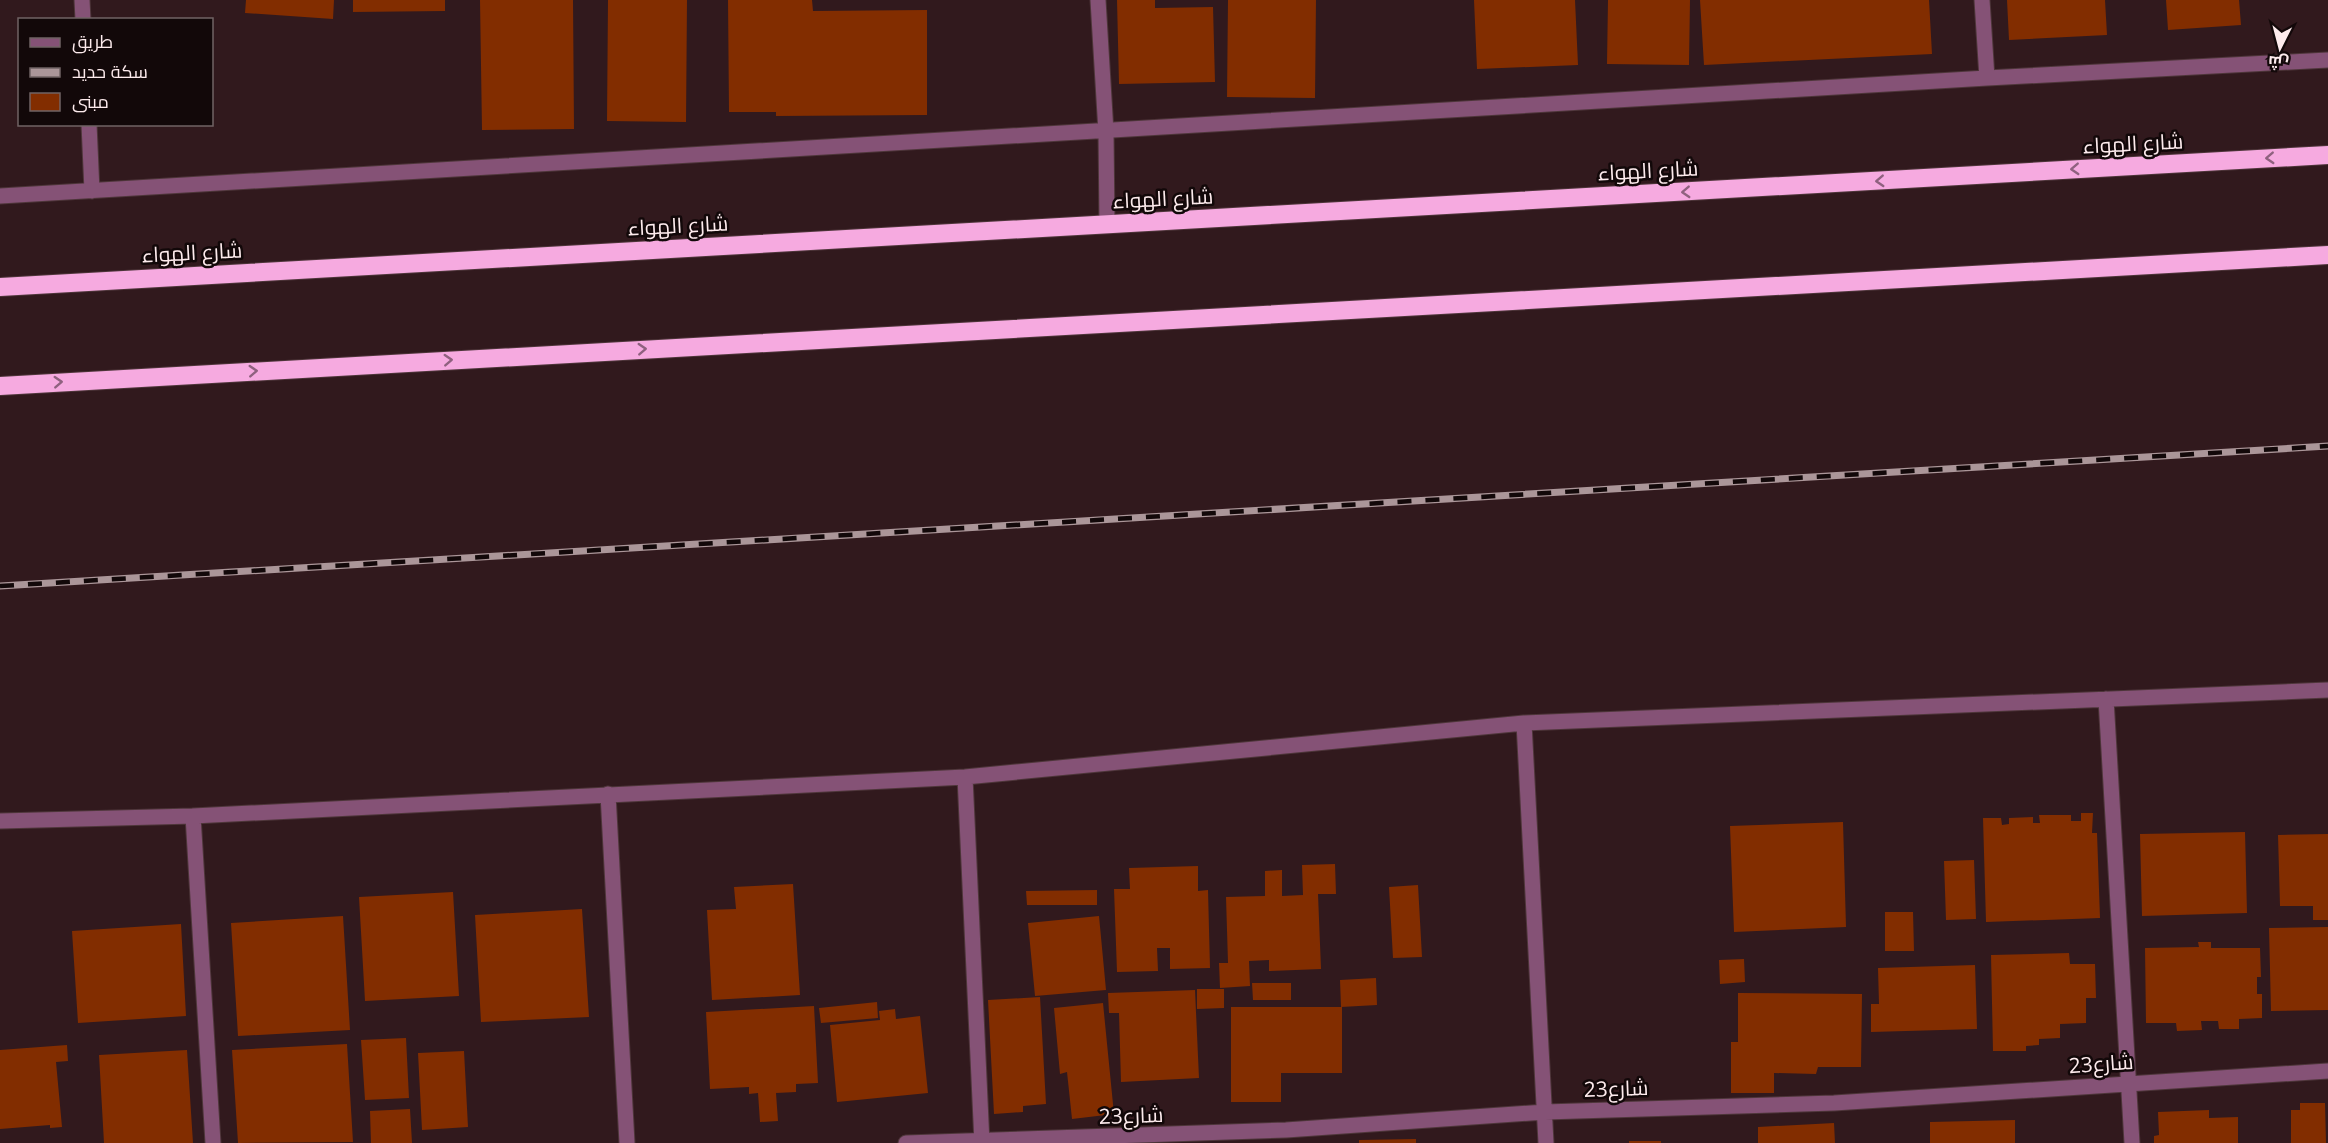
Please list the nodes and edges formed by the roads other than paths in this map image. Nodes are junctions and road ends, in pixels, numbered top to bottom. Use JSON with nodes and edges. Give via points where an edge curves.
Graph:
{"nodes":[{"id":1,"x":82,"y":0,"type":"edge"},
{"id":2,"x":1098,"y":0,"type":"edge"},
{"id":3,"x":1982,"y":0,"type":"edge"},
{"id":4,"x":83,"y":18,"type":"edge"},
{"id":5,"x":2328,"y":60,"type":"edge"},
{"id":6,"x":1987,"y":78,"type":"junction"},
{"id":7,"x":89,"y":126,"type":"edge"},
{"id":8,"x":1106,"y":132,"type":"junction"},
{"id":9,"x":2328,"y":155,"type":"edge"},
{"id":10,"x":92,"y":191,"type":"junction"},
{"id":11,"x":0,"y":196,"type":"edge"},
{"id":12,"x":1107,"y":225,"type":"junction"},
{"id":13,"x":2328,"y":255,"type":"edge"},
{"id":14,"x":0,"y":287,"type":"edge"},
{"id":15,"x":0,"y":386,"type":"edge"},
{"id":16,"x":2328,"y":690,"type":"edge"},
{"id":17,"x":2106,"y":699,"type":"junction"},
{"id":18,"x":1524,"y":723,"type":"junction"},
{"id":19,"x":965,"y":777,"type":"junction"},
{"id":20,"x":608,"y":794,"type":"junction"},
{"id":21,"x":193,"y":816,"type":"junction"},
{"id":22,"x":0,"y":820,"type":"edge"},
{"id":23,"x":2328,"y":1071,"type":"edge"},
{"id":24,"x":2128,"y":1083,"type":"junction"},
{"id":25,"x":1545,"y":1112,"type":"junction"},
{"id":26,"x":982,"y":1141,"type":"edge"},
{"id":27,"x":213,"y":1143,"type":"edge"},
{"id":28,"x":627,"y":1143,"type":"edge"},
{"id":29,"x":906,"y":1143,"type":"edge"},
{"id":30,"x":1546,"y":1143,"type":"edge"},
{"id":31,"x":2132,"y":1143,"type":"edge"}],
"edges":[{"from":1,"to":4,"type":"street"},
{"from":2,"to":8,"type":"street"},
{"from":3,"to":6,"type":"street"},
{"from":5,"to":6,"type":"street"},
{"from":6,"to":8,"type":"street"},
{"from":7,"to":10,"type":"street"},
{"from":8,"to":10,"type":"street"},
{"from":8,"to":12,"type":"street"},
{"from":9,"to":12,"type":"highway","name":"شارع الهواء","one_way":true},
{"from":10,"to":11,"type":"street"},
{"from":12,"to":14,"type":"highway","name":"شارع الهواء"},
{"from":15,"to":13,"type":"highway","one_way":true},
{"from":16,"to":17,"type":"street"},
{"from":17,"to":18,"type":"street"},
{"from":17,"to":24,"type":"street"},
{"from":18,"to":19,"type":"street"},
{"from":18,"to":25,"type":"street"},
{"from":19,"to":20,"type":"street"},
{"from":19,"to":26,"type":"street"},
{"from":20,"to":21,"type":"street"},
{"from":20,"to":28,"type":"street"},
{"from":21,"to":22,"type":"street"},
{"from":21,"to":27,"type":"street"},
{"from":23,"to":24,"type":"street","name":"شارع23"},
{"from":24,"to":25,"type":"street","name":"شارع23","via":[[1834,1103]]},
{"from":24,"to":31,"type":"street"},
{"from":25,"to":26,"type":"street","name":"شارع23","via":[[1286,1130]]},
{"from":25,"to":30,"type":"street"},
{"from":26,"to":29,"type":"street","name":"شارع23"}]}
